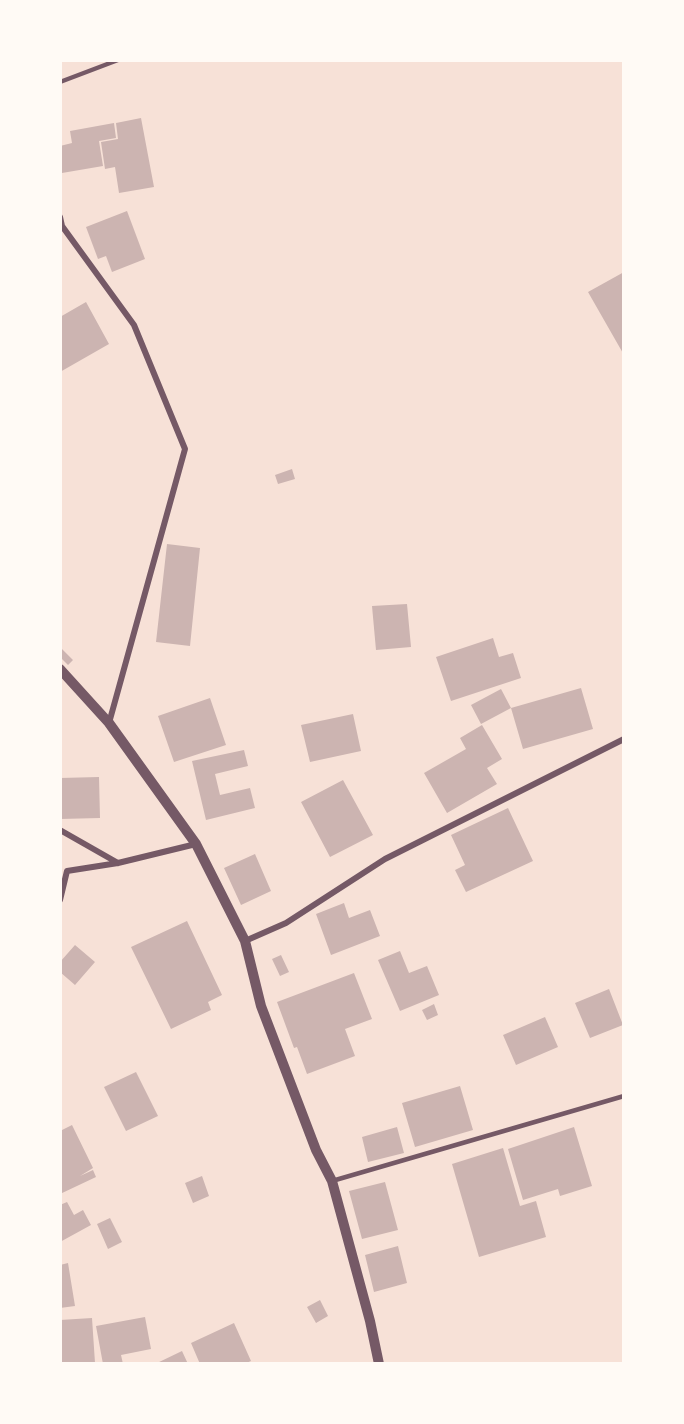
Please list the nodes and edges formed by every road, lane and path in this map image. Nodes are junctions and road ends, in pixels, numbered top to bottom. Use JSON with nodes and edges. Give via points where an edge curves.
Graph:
{"nodes":[{"id":1,"x":118,"y":60,"type":"edge"},
{"id":2,"x":60,"y":82,"type":"edge"},
{"id":3,"x":60,"y":217,"type":"edge"},
{"id":4,"x":60,"y":669,"type":"edge"},
{"id":5,"x":109,"y":723,"type":"junction"},
{"id":6,"x":624,"y":739,"type":"edge"},
{"id":7,"x":60,"y":830,"type":"edge"},
{"id":8,"x":196,"y":843,"type":"junction"},
{"id":9,"x":118,"y":863,"type":"junction"},
{"id":10,"x":60,"y":900,"type":"edge"},
{"id":11,"x":245,"y":941,"type":"junction"},
{"id":12,"x":624,"y":1096,"type":"edge"},
{"id":13,"x":332,"y":1182,"type":"junction"},
{"id":14,"x":379,"y":1364,"type":"edge"}],
"edges":[{"from":1,"to":2,"type":"lane"},
{"from":3,"to":5,"type":"street","via":[[62,226],[134,325],[185,449]]},
{"from":4,"to":5,"type":"street"},
{"from":5,"to":8,"type":"street"},
{"from":6,"to":11,"type":"street","via":[[385,858],[286,923]]},
{"from":7,"to":9,"type":"street"},
{"from":8,"to":9,"type":"street"},
{"from":8,"to":11,"type":"street"},
{"from":9,"to":10,"type":"street","via":[[67,871]]},
{"from":11,"to":13,"type":"street","via":[[261,1006]]},
{"from":12,"to":13,"type":"lane"},
{"from":13,"to":14,"type":"street"}]}
